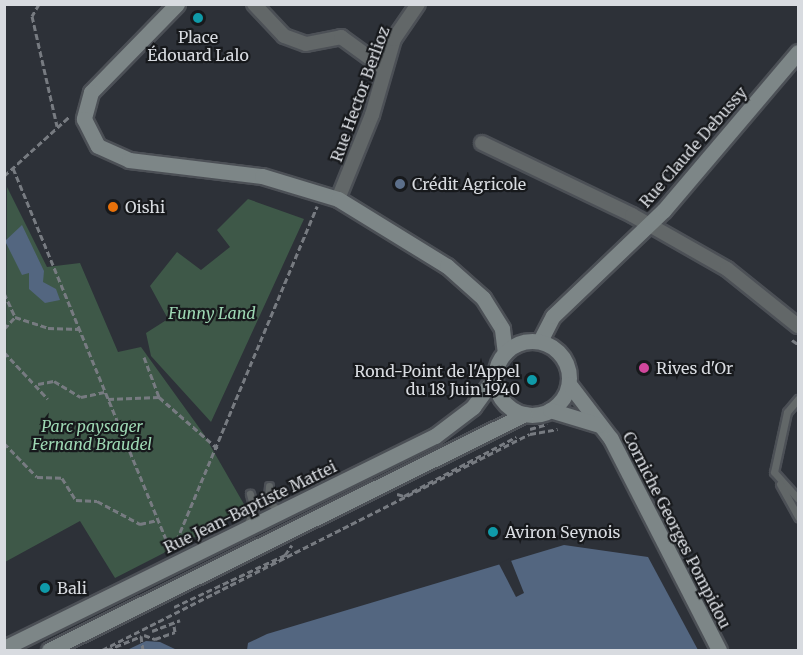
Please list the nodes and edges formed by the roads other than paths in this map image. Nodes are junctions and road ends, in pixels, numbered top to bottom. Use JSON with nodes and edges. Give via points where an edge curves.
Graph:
{"nodes":[{"id":1,"x":177,"y":4,"type":"edge"},
{"id":2,"x":254,"y":4,"type":"edge"},
{"id":3,"x":418,"y":4,"type":"edge"},
{"id":4,"x":798,"y":52,"type":"edge"},
{"id":5,"x":385,"y":69,"type":"junction"},
{"id":6,"x":482,"y":143,"type":"dead end"},
{"id":7,"x":338,"y":199,"type":"junction"},
{"id":8,"x":646,"y":226,"type":"junction"},
{"id":9,"x":798,"y":326,"type":"edge"},
{"id":10,"x":540,"y":341,"type":"junction"},
{"id":11,"x":505,"y":353,"type":"junction"},
{"id":12,"x":495,"y":377,"type":"junction"},
{"id":13,"x":569,"y":384,"type":"junction"},
{"id":14,"x":798,"y":399,"type":"edge"},
{"id":15,"x":550,"y":410,"type":"junction"},
{"id":16,"x":525,"y":414,"type":"junction"},
{"id":17,"x":602,"y":426,"type":"junction"},
{"id":18,"x":779,"y":481,"type":"junction"},
{"id":19,"x":269,"y":486,"type":"dead end"},
{"id":20,"x":250,"y":494,"type":"dead end"},
{"id":21,"x":798,"y":499,"type":"edge"},
{"id":22,"x":280,"y":512,"type":"junction"},
{"id":23,"x":798,"y":517,"type":"edge"},
{"id":24,"x":245,"y":530,"type":"junction"},
{"id":25,"x":4,"y":648,"type":"edge"},
{"id":26,"x":50,"y":651,"type":"edge"},
{"id":27,"x":719,"y":651,"type":"edge"}],
"edges":[{"from":1,"to":7,"type":"main road","via":[[103,77],[84,107],[86,129],[98,146],[129,160],[262,176]]},
{"from":2,"to":5,"type":"street","via":[[284,36],[306,44],[340,37]]},
{"from":3,"to":5,"type":"street","name":"Rue Hector Berlioz","via":[[394,39]]},
{"from":4,"to":8,"type":"main road","name":"Rue Claude Debussy"},
{"from":5,"to":7,"type":"street","name":"Rue Hector Berlioz"},
{"from":6,"to":8,"type":"street"},
{"from":7,"to":11,"type":"main road","via":[[447,267],[483,298],[502,329]]},
{"from":8,"to":9,"type":"street","via":[[727,269]]},
{"from":8,"to":10,"type":"main road","name":"Rue Claude Debussy","via":[[578,289]]},
{"from":10,"to":11,"type":"main road","via":[[515,345]]},
{"from":10,"to":13,"type":"main road","via":[[566,362]]},
{"from":11,"to":12,"type":"main road"},
{"from":12,"to":16,"type":"main road","via":[[500,397]]},
{"from":12,"to":22,"type":"main road","name":"Rue Jean-Baptiste Mattei","via":[[473,407],[435,436]]},
{"from":13,"to":15,"type":"main road"},
{"from":13,"to":17,"type":"main road","name":"Corniche Georges Pompidou"},
{"from":14,"to":18,"type":"lane","via":[[787,412],[774,472]]},
{"from":15,"to":16,"type":"main road"},
{"from":15,"to":17,"type":"main road","name":"Corniche Georges Pompidou"},
{"from":16,"to":26,"type":"main road"},
{"from":17,"to":27,"type":"main road","name":"Corniche Georges Pompidou"},
{"from":18,"to":21,"type":"lane"},
{"from":18,"to":23,"type":"lane","via":[[785,501]]},
{"from":19,"to":22,"type":"lane","via":[[268,501]]},
{"from":20,"to":24,"type":"lane","via":[[254,508]]},
{"from":22,"to":24,"type":"main road","name":"Rue Jean-Baptiste Mattei"},
{"from":24,"to":25,"type":"main road","name":"Rue Jean-Baptiste Mattei"}]}
